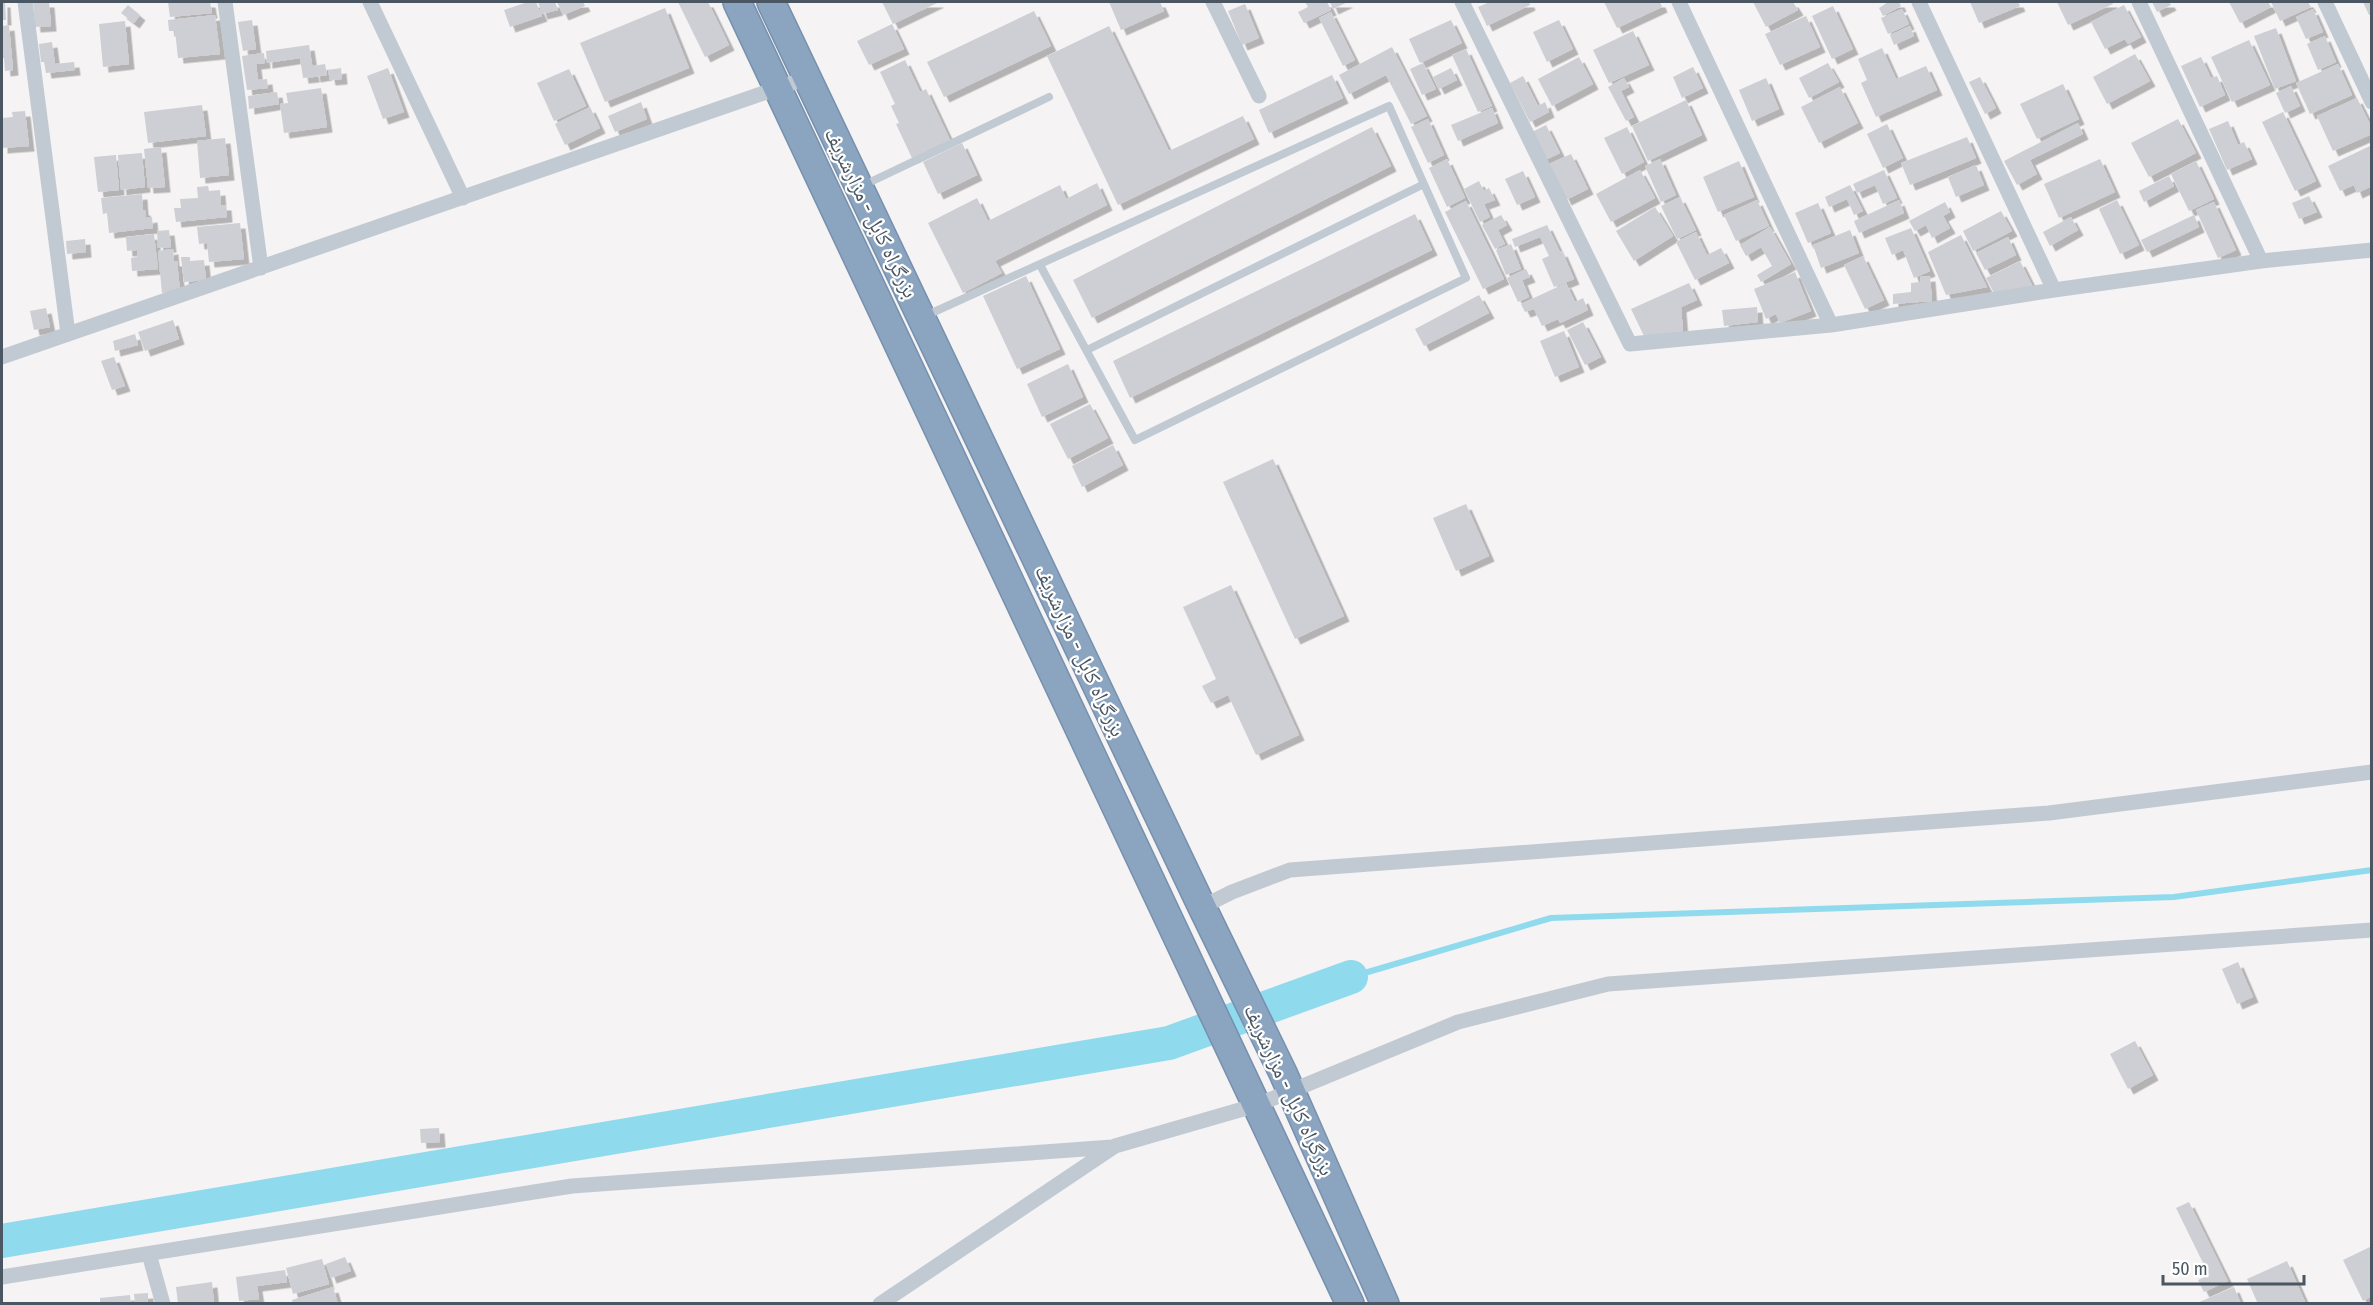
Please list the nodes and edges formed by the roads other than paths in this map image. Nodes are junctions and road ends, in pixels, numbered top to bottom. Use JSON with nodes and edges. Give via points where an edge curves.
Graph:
{"nodes":[{"id":1,"x":25,"y":2,"type":"edge"},
{"id":2,"x":225,"y":2,"type":"edge"},
{"id":3,"x":370,"y":2,"type":"edge"},
{"id":4,"x":736,"y":2,"type":"edge"},
{"id":5,"x":771,"y":2,"type":"edge"},
{"id":6,"x":1213,"y":2,"type":"edge"},
{"id":7,"x":1462,"y":2,"type":"edge"},
{"id":8,"x":1679,"y":2,"type":"edge"},
{"id":9,"x":1919,"y":2,"type":"edge"},
{"id":10,"x":2139,"y":2,"type":"edge"},
{"id":11,"x":2325,"y":2,"type":"edge"},
{"id":12,"x":807,"y":78,"type":"junction"},
{"id":13,"x":778,"y":89,"type":"junction"},
{"id":14,"x":1259,"y":96,"type":"dead end"},
{"id":15,"x":1049,"y":97,"type":"dead end"},
{"id":16,"x":2372,"y":102,"type":"edge"},
{"id":17,"x":1424,"y":184,"type":"junction"},
{"id":18,"x":859,"y":188,"type":"junction"},
{"id":19,"x":463,"y":198,"type":"junction"},
{"id":20,"x":2372,"y":250,"type":"edge"},
{"id":21,"x":2261,"y":261,"type":"junction"},
{"id":22,"x":1040,"y":265,"type":"junction"},
{"id":23,"x":261,"y":268,"type":"junction"},
{"id":24,"x":2054,"y":290,"type":"junction"},
{"id":25,"x":921,"y":318,"type":"junction"},
{"id":26,"x":1831,"y":325,"type":"junction"},
{"id":27,"x":68,"y":334,"type":"junction"},
{"id":28,"x":1087,"y":350,"type":"junction"},
{"id":29,"x":2,"y":357,"type":"edge"},
{"id":30,"x":2372,"y":772,"type":"edge"},
{"id":31,"x":1202,"y":907,"type":"junction"},
{"id":32,"x":2372,"y":930,"type":"edge"},
{"id":33,"x":1287,"y":1081,"type":"junction"},
{"id":34,"x":1254,"y":1098,"type":"junction"},
{"id":35,"x":1115,"y":1146,"type":"junction"},
{"id":36,"x":149,"y":1254,"type":"junction"},
{"id":37,"x":2,"y":1277,"type":"edge"},
{"id":38,"x":164,"y":1304,"type":"edge"},
{"id":39,"x":880,"y":1304,"type":"edge"},
{"id":40,"x":1350,"y":1304,"type":"edge"},
{"id":41,"x":1385,"y":1304,"type":"edge"}],
"edges":[{"from":1,"to":27,"type":"street"},
{"from":2,"to":23,"type":"street"},
{"from":3,"to":19,"type":"street"},
{"from":4,"to":13,"type":"highway","name":"بزرگراه کابل - مزارشریف"},
{"from":5,"to":12,"type":"highway","name":"بزرگراه کابل - مزارشریف"},
{"from":6,"to":14,"type":"street"},
{"from":7,"to":26,"type":"street","via":[[1630,344]]},
{"from":8,"to":26,"type":"street"},
{"from":9,"to":24,"type":"street"},
{"from":10,"to":21,"type":"street"},
{"from":11,"to":16,"type":"street"},
{"from":12,"to":13,"type":"street"},
{"from":12,"to":18,"type":"highway","name":"بزرگراه کابل - مزارشریف"},
{"from":13,"to":19,"type":"street"},
{"from":13,"to":34,"type":"highway","name":"بزرگراه کابل - مزارشریف"},
{"from":15,"to":18,"type":"lane"},
{"from":17,"to":22,"type":"lane","via":[[1389,106]]},
{"from":17,"to":28,"type":"lane"},
{"from":17,"to":28,"type":"lane","via":[[1466,278],[1136,440]]},
{"from":18,"to":25,"type":"highway","name":"بزرگراه کابل - مزارشریف"},
{"from":19,"to":23,"type":"street"},
{"from":20,"to":21,"type":"street"},
{"from":21,"to":24,"type":"street"},
{"from":22,"to":25,"type":"lane"},
{"from":22,"to":28,"type":"lane"},
{"from":23,"to":27,"type":"street"},
{"from":24,"to":26,"type":"street"},
{"from":25,"to":31,"type":"highway","name":"بزرگراه کابل - مزارشریف"},
{"from":27,"to":29,"type":"street"},
{"from":30,"to":31,"type":"street","via":[[2049,813],[1290,870]]},
{"from":31,"to":33,"type":"highway","name":"بزرگراه کابل - مزارشریف"},
{"from":32,"to":33,"type":"street","via":[[1608,984],[1458,1022]]},
{"from":33,"to":34,"type":"street"},
{"from":33,"to":41,"type":"highway","name":"بزرگراه کابل - مزارشریف"},
{"from":34,"to":35,"type":"street"},
{"from":34,"to":40,"type":"highway","name":"بزرگراه کابل - مزارشریف"},
{"from":35,"to":36,"type":"street","via":[[572,1186]]},
{"from":35,"to":39,"type":"street"},
{"from":36,"to":37,"type":"street"},
{"from":36,"to":38,"type":"street"}]}
